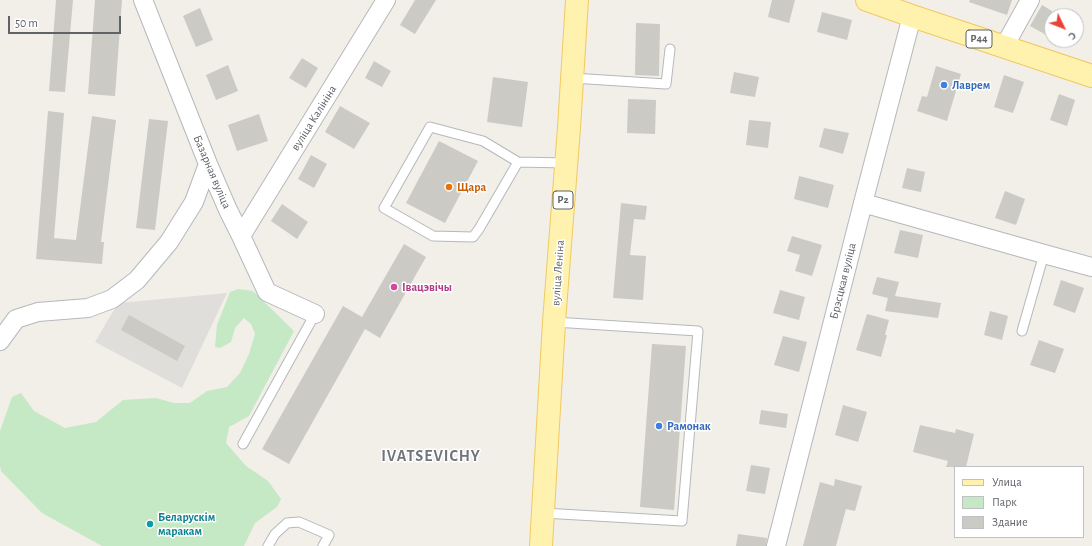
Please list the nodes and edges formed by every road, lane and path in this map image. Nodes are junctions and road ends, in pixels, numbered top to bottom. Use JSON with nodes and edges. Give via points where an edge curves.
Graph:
{"nodes":[{"id":1,"x":143,"y":0,"type":"edge"},
{"id":2,"x":386,"y":0,"type":"edge"},
{"id":3,"x":577,"y":0,"type":"edge"},
{"id":4,"x":867,"y":0,"type":"edge"},
{"id":5,"x":1030,"y":0,"type":"edge"},
{"id":6,"x":912,"y":16,"type":"junction"},
{"id":7,"x":1004,"y":47,"type":"junction"},
{"id":8,"x":670,"y":49,"type":"dead end"},
{"id":9,"x":1092,"y":76,"type":"edge"},
{"id":10,"x":572,"y":78,"type":"junction"},
{"id":11,"x":518,"y":162,"type":"junction"},
{"id":12,"x":566,"y":163,"type":"junction"},
{"id":13,"x":208,"y":164,"type":"junction"},
{"id":14,"x":863,"y":203,"type":"junction"},
{"id":15,"x":241,"y":236,"type":"junction"},
{"id":16,"x":1044,"y":254,"type":"junction"},
{"id":17,"x":1092,"y":267,"type":"edge"},
{"id":18,"x":315,"y":314,"type":"joint"},
{"id":19,"x":554,"y":322,"type":"junction"},
{"id":20,"x":1022,"y":330,"type":"dead end"},
{"id":21,"x":0,"y":341,"type":"edge"},
{"id":22,"x":243,"y":444,"type":"dead end"},
{"id":23,"x":543,"y":513,"type":"junction"},
{"id":24,"x":268,"y":546,"type":"edge"},
{"id":25,"x":323,"y":546,"type":"edge"},
{"id":26,"x":541,"y":546,"type":"edge"},
{"id":27,"x":776,"y":546,"type":"edge"}],
"edges":[{"from":1,"to":13,"type":"street","name":"Базарная вуліца"},
{"from":2,"to":15,"type":"street","name":"вуліца Калініна"},
{"from":3,"to":10,"type":"main road","name":"вуліца Леніна","number":"Р2"},
{"from":4,"to":6,"type":"main road","number":"Р44"},
{"from":5,"to":7,"type":"street"},
{"from":6,"to":7,"type":"main road","number":"Р44"},
{"from":6,"to":14,"type":"street","name":"Брэсцкая вуліца"},
{"from":7,"to":9,"type":"main road","number":"Р44"},
{"from":8,"to":10,"type":"lane","via":[[666,84]]},
{"from":10,"to":12,"type":"main road","name":"вуліца Леніна","number":"Р2"},
{"from":11,"to":11,"type":"lane","via":[[473,237],[433,236],[384,208],[430,127],[483,141]]},
{"from":11,"to":12,"type":"lane"},
{"from":12,"to":19,"type":"main road","name":"вуліца Леніна","number":"Р2"},
{"from":13,"to":15,"type":"street","name":"Базарная вуліца"},
{"from":13,"to":21,"type":"street","via":[[194,202],[169,242],[137,280],[112,299],[88,308],[38,312],[16,319]]},
{"from":14,"to":16,"type":"street"},
{"from":14,"to":27,"type":"street","name":"Брэсцкая вуліца"},
{"from":15,"to":18,"type":"street","name":"Базарная вуліца","via":[[267,292]]},
{"from":16,"to":17,"type":"street"},
{"from":16,"to":20,"type":"lane"},
{"from":18,"to":22,"type":"lane"},
{"from":19,"to":23,"type":"main road","name":"вуліца Леніна","number":"Р2"},
{"from":19,"to":23,"type":"lane","via":[[698,331],[682,521]]},
{"from":23,"to":26,"type":"main road","name":"вуліца Леніна","number":"Р2"},
{"from":24,"to":25,"type":"lane","via":[[275,534],[287,523],[299,522],[329,535]]}]}
